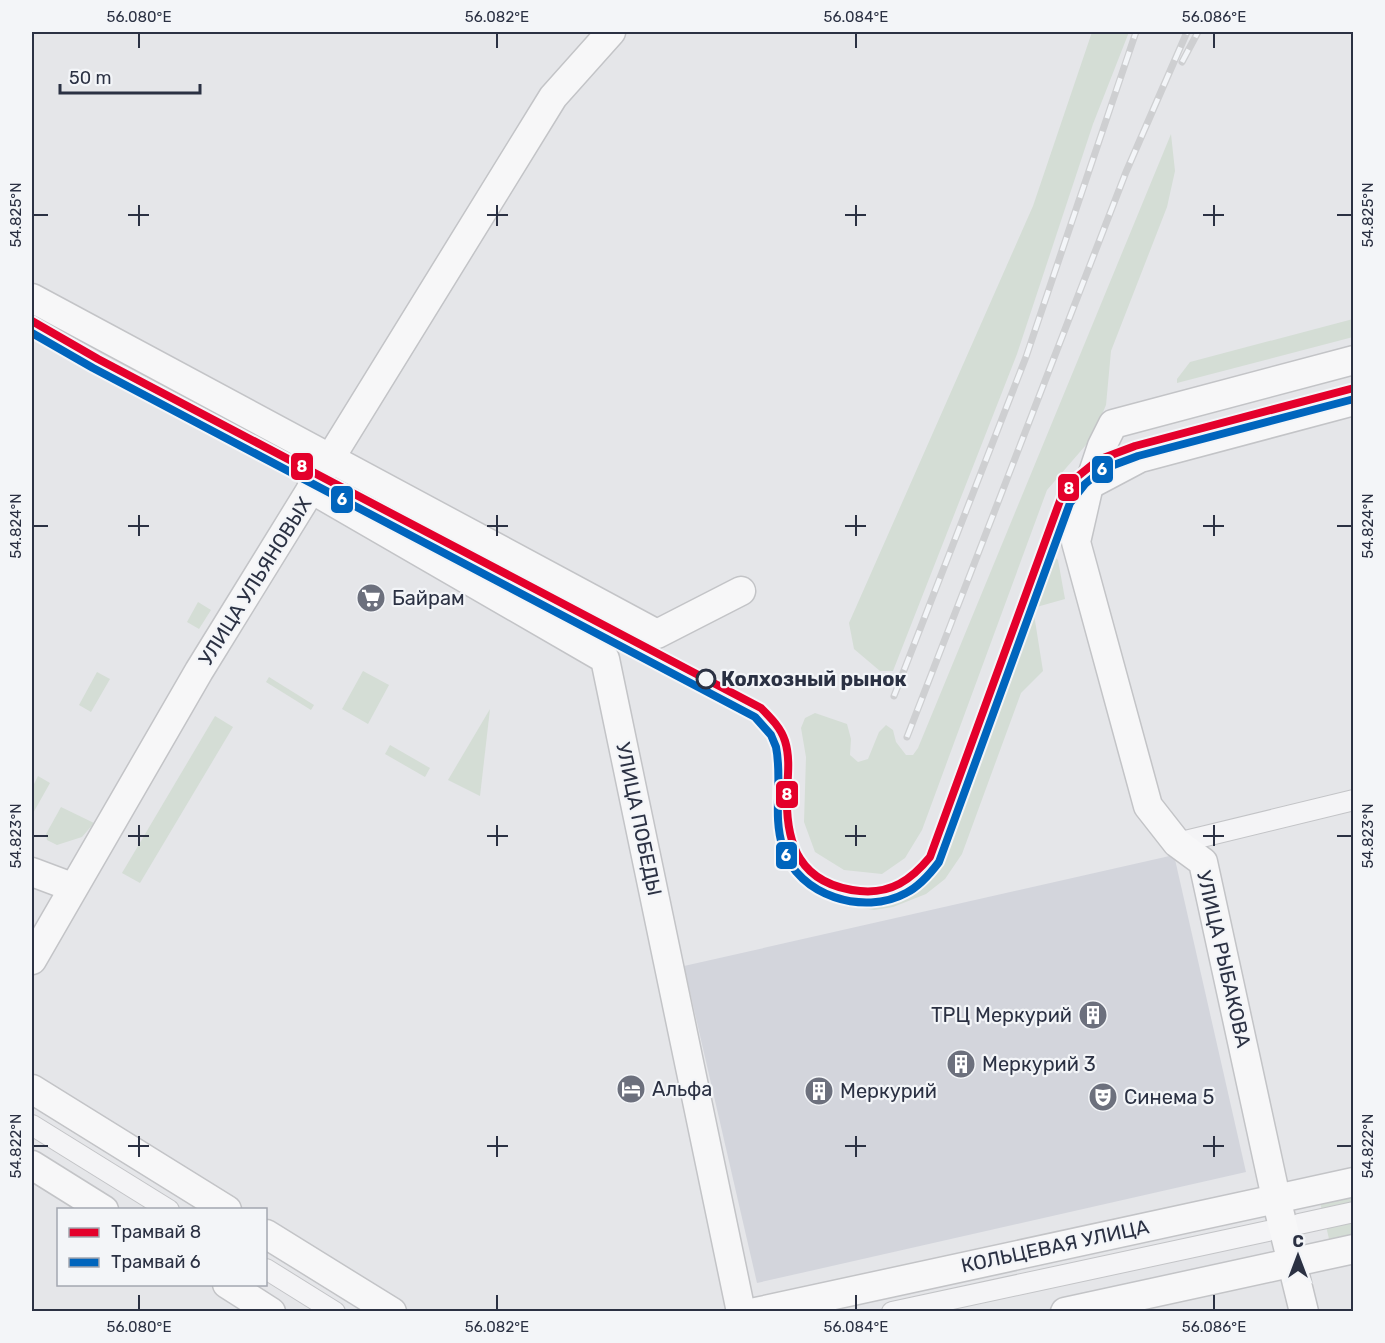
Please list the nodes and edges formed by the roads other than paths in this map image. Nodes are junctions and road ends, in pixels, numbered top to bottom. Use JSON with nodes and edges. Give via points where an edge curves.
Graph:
{"nodes":[{"id":1,"x":612,"y":32,"type":"edge"},
{"id":2,"x":32,"y":298,"type":"edge"},
{"id":3,"x":1353,"y":360,"type":"edge"},
{"id":4,"x":1353,"y":401,"type":"edge"},
{"id":5,"x":331,"y":458,"type":"junction"},
{"id":6,"x":1089,"y":485,"type":"junction"},
{"id":7,"x":311,"y":489,"type":"junction"},
{"id":8,"x":741,"y":591,"type":"dead end"},
{"id":9,"x":1353,"y":800,"type":"edge"},
{"id":10,"x":1177,"y":843,"type":"junction"},
{"id":11,"x":32,"y":872,"type":"edge"},
{"id":12,"x":72,"y":887,"type":"junction"},
{"id":13,"x":32,"y":960,"type":"edge"},
{"id":14,"x":32,"y":1089,"type":"edge"},
{"id":15,"x":32,"y":1125,"type":"edge"},
{"id":16,"x":32,"y":1165,"type":"edge"},
{"id":17,"x":1353,"y":1182,"type":"edge"},
{"id":18,"x":1276,"y":1198,"type":"junction"},
{"id":19,"x":102,"y":1208,"type":"edge"},
{"id":20,"x":167,"y":1208,"type":"edge"},
{"id":21,"x":224,"y":1208,"type":"edge"},
{"id":22,"x":1353,"y":1212,"type":"edge"},
{"id":23,"x":1299,"y":1224,"type":"dead end"},
{"id":24,"x":1268,"y":1231,"type":"dead end"},
{"id":25,"x":267,"y":1235,"type":"edge"},
{"id":26,"x":1353,"y":1249,"type":"edge"},
{"id":27,"x":1293,"y":1262,"type":"junction"},
{"id":28,"x":267,"y":1270,"type":"edge"},
{"id":29,"x":230,"y":1286,"type":"edge"},
{"id":30,"x":271,"y":1311,"type":"edge"},
{"id":31,"x":335,"y":1311,"type":"edge"},
{"id":32,"x":392,"y":1311,"type":"edge"},
{"id":33,"x":741,"y":1311,"type":"edge"},
{"id":34,"x":756,"y":1311,"type":"edge"},
{"id":35,"x":892,"y":1311,"type":"edge"},
{"id":36,"x":1065,"y":1311,"type":"edge"},
{"id":37,"x":1304,"y":1311,"type":"edge"}],
"edges":[{"from":1,"to":5,"type":"street","name":"УЛИЦА УЛЬЯНОВЫХ","via":[[554,97]]},
{"from":2,"to":5,"type":"street"},
{"from":3,"to":6,"type":"street","name":"УЛИЦА РЫБАКОВА","via":[[1113,424]]},
{"from":4,"to":6,"type":"street","via":[[1140,458]]},
{"from":5,"to":7,"type":"street","name":"УЛИЦА УЛЬЯНОВЫХ"},
{"from":5,"to":8,"type":"street","via":[[657,634]]},
{"from":6,"to":10,"type":"street","name":"УЛИЦА РЫБАКОВА","via":[[1076,542],[1148,806]]},
{"from":7,"to":12,"type":"street","name":"УЛИЦА УЛЬЯНОВЫХ"},
{"from":7,"to":33,"type":"street","name":"УЛИЦА ПОБЕДЫ","via":[[605,659]]},
{"from":9,"to":10,"type":"street"},
{"from":10,"to":18,"type":"street","name":"УЛИЦА РЫБАКОВА","via":[[1203,862]]},
{"from":11,"to":12,"type":"street"},
{"from":12,"to":13,"type":"street","name":"УЛИЦА УЛЬЯНОВЫХ"},
{"from":14,"to":21,"type":"street"},
{"from":15,"to":20,"type":"street"},
{"from":16,"to":19,"type":"street"},
{"from":17,"to":18,"type":"street","name":"КОЛЬЦЕВАЯ УЛИЦА"},
{"from":18,"to":27,"type":"street","name":"УЛИЦА РЫБАКОВА"},
{"from":18,"to":34,"type":"street","name":"КОЛЬЦЕВАЯ УЛИЦА"},
{"from":22,"to":23,"type":"street"},
{"from":24,"to":35,"type":"street"},
{"from":25,"to":32,"type":"street"},
{"from":26,"to":27,"type":"street"},
{"from":27,"to":36,"type":"street"},
{"from":27,"to":37,"type":"street","name":"УЛИЦА РЫБАКОВА"},
{"from":28,"to":31,"type":"street"},
{"from":29,"to":30,"type":"street"}]}
